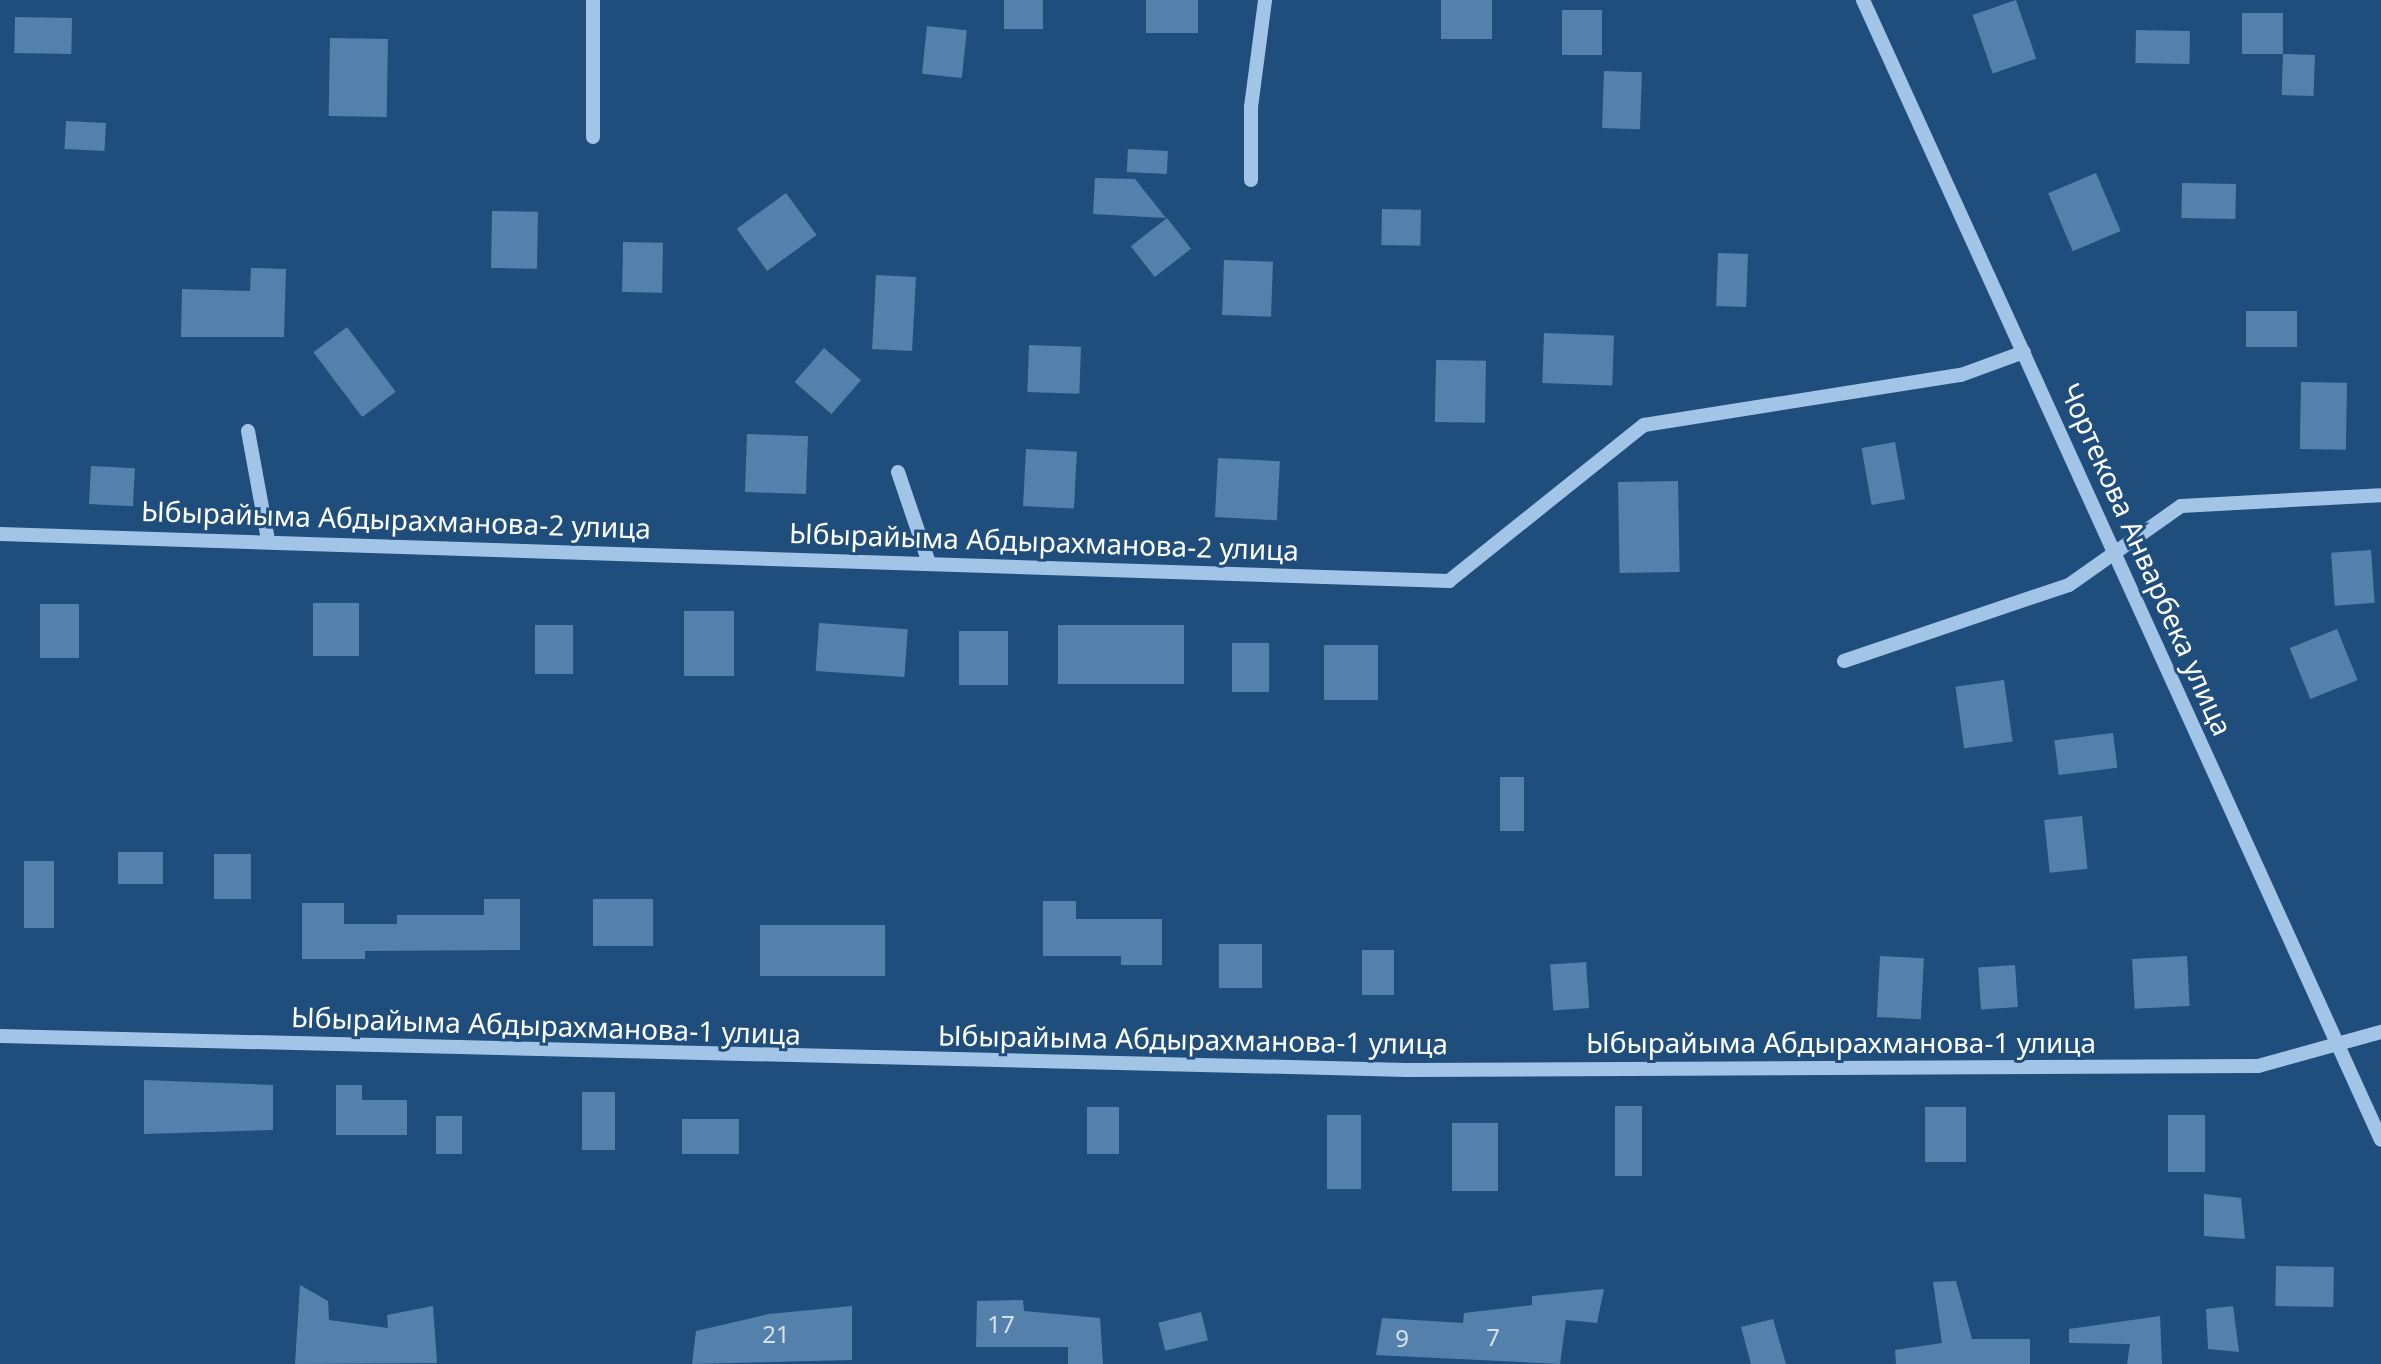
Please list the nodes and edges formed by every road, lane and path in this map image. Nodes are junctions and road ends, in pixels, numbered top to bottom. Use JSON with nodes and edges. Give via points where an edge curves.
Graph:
{"nodes":[{"id":1,"x":593,"y":0,"type":"edge"},
{"id":2,"x":1265,"y":0,"type":"edge"},
{"id":3,"x":1863,"y":0,"type":"edge"},
{"id":4,"x":593,"y":137,"type":"dead end"},
{"id":5,"x":1251,"y":180,"type":"dead end"},
{"id":6,"x":2024,"y":352,"type":"junction"},
{"id":7,"x":248,"y":431,"type":"dead end"},
{"id":8,"x":898,"y":472,"type":"dead end"},
{"id":9,"x":2381,"y":495,"type":"edge"},
{"id":10,"x":0,"y":534,"type":"edge"},
{"id":11,"x":268,"y":540,"type":"junction"},
{"id":12,"x":2116,"y":549,"type":"junction"},
{"id":13,"x":929,"y":563,"type":"junction"},
{"id":14,"x":1844,"y":661,"type":"dead end"},
{"id":15,"x":2381,"y":1032,"type":"edge"},
{"id":16,"x":0,"y":1036,"type":"edge"},
{"id":17,"x":2335,"y":1044,"type":"junction"},
{"id":18,"x":2381,"y":1140,"type":"edge"}],
"edges":[{"from":1,"to":4,"type":"street"},
{"from":2,"to":5,"type":"street","via":[[1251,107]]},
{"from":3,"to":6,"type":"street","name":"Чортекова Анварбека улица"},
{"from":6,"to":12,"type":"street","name":"Чортекова Анварбека улица"},
{"from":6,"to":13,"type":"street","name":"Ыбырайыма Абдырахманова-2 улица","via":[[1961,375],[1644,425],[1449,581]]},
{"from":7,"to":11,"type":"street"},
{"from":8,"to":13,"type":"street"},
{"from":9,"to":12,"type":"street","via":[[2181,506]]},
{"from":10,"to":11,"type":"street","name":"Ыбырайыма Абдырахманова-2 улица"},
{"from":11,"to":13,"type":"street","name":"Ыбырайыма Абдырахманова-2 улица"},
{"from":12,"to":14,"type":"street","via":[[2069,585]]},
{"from":12,"to":17,"type":"street","name":"Чортекова Анварбека улица"},
{"from":15,"to":17,"type":"street","name":"Ыбырайыма Абдырахманова-1 улица"},
{"from":16,"to":17,"type":"street","name":"Ыбырайыма Абдырахманова-1 улица","via":[[1407,1070],[2258,1066]]},
{"from":17,"to":18,"type":"street","name":"Чортекова Анварбека улица"}]}
